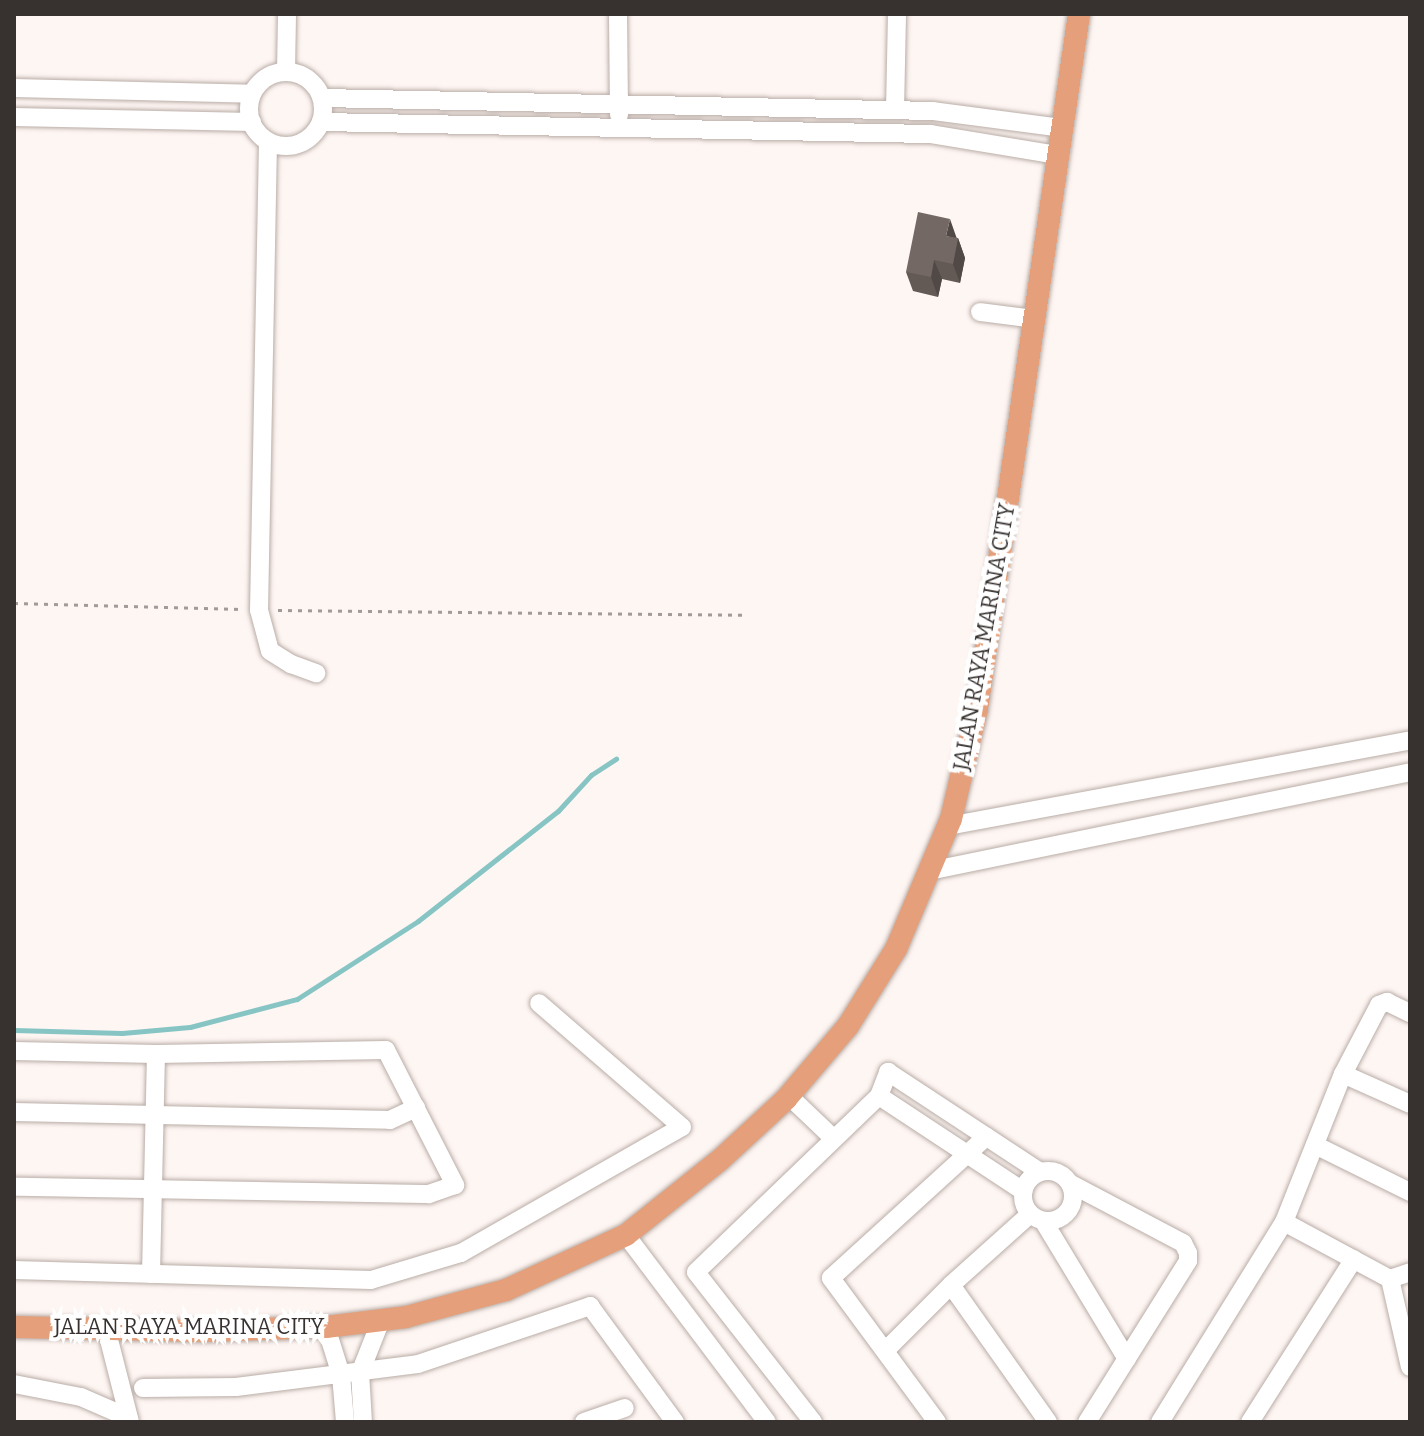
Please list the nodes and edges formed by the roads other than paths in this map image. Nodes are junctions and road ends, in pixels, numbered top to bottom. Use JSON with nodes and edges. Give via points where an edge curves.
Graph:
{"nodes":[{"id":1,"x":287,"y":14,"type":"edge"},
{"id":2,"x":618,"y":14,"type":"edge"},
{"id":3,"x":897,"y":14,"type":"edge"},
{"id":4,"x":1079,"y":14,"type":"edge"},
{"id":5,"x":286,"y":72,"type":"junction"},
{"id":6,"x":14,"y":88,"type":"edge"},
{"id":7,"x":252,"y":94,"type":"junction"},
{"id":8,"x":322,"y":98,"type":"junction"},
{"id":9,"x":619,"y":104,"type":"junction"},
{"id":10,"x":895,"y":110,"type":"junction"},
{"id":11,"x":14,"y":117,"type":"edge"},
{"id":12,"x":252,"y":122,"type":"junction"},
{"id":13,"x":321,"y":122,"type":"junction"},
{"id":14,"x":620,"y":128,"type":"junction"},
{"id":15,"x":1062,"y":128,"type":"junction"},
{"id":16,"x":268,"y":142,"type":"junction"},
{"id":17,"x":1058,"y":155,"type":"junction"},
{"id":18,"x":980,"y":312,"type":"dead end"},
{"id":19,"x":1035,"y":319,"type":"junction"},
{"id":20,"x":316,"y":673,"type":"dead end"},
{"id":21,"x":1410,"y":740,"type":"edge"},
{"id":22,"x":1296,"y":761,"type":"junction"},
{"id":23,"x":1410,"y":772,"type":"edge"},
{"id":24,"x":1299,"y":795,"type":"junction"},
{"id":25,"x":948,"y":826,"type":"junction"},
{"id":26,"x":929,"y":871,"type":"junction"},
{"id":27,"x":539,"y":1003,"type":"dead end"},
{"id":28,"x":1410,"y":1013,"type":"edge"},
{"id":29,"x":14,"y":1051,"type":"edge"},
{"id":30,"x":156,"y":1054,"type":"junction"},
{"id":31,"x":1343,"y":1074,"type":"junction"},
{"id":32,"x":789,"y":1096,"type":"junction"},
{"id":33,"x":879,"y":1096,"type":"junction"},
{"id":34,"x":1410,"y":1104,"type":"edge"},
{"id":35,"x":416,"y":1108,"type":"junction"},
{"id":36,"x":14,"y":1112,"type":"edge"},
{"id":37,"x":155,"y":1114,"type":"junction"},
{"id":38,"x":986,"y":1137,"type":"junction"},
{"id":39,"x":834,"y":1139,"type":"junction"},
{"id":40,"x":1315,"y":1145,"type":"junction"},
{"id":41,"x":967,"y":1155,"type":"junction"},
{"id":42,"x":1040,"y":1172,"type":"junction"},
{"id":43,"x":1071,"y":1184,"type":"junction"},
{"id":44,"x":14,"y":1187,"type":"edge"},
{"id":45,"x":153,"y":1190,"type":"junction"},
{"id":46,"x":1023,"y":1191,"type":"junction"},
{"id":47,"x":1410,"y":1192,"type":"edge"},
{"id":48,"x":1037,"y":1218,"type":"junction"},
{"id":49,"x":1284,"y":1222,"type":"junction"},
{"id":50,"x":626,"y":1235,"type":"junction"},
{"id":51,"x":1354,"y":1259,"type":"junction"},
{"id":52,"x":14,"y":1270,"type":"edge"},
{"id":53,"x":696,"y":1272,"type":"junction"},
{"id":54,"x":1410,"y":1272,"type":"edge"},
{"id":55,"x":151,"y":1274,"type":"junction"},
{"id":56,"x":1390,"y":1279,"type":"junction"},
{"id":57,"x":951,"y":1285,"type":"junction"},
{"id":58,"x":670,"y":1293,"type":"junction"},
{"id":59,"x":381,"y":1320,"type":"junction"},
{"id":60,"x":14,"y":1327,"type":"edge"},
{"id":61,"x":326,"y":1327,"type":"junction"},
{"id":62,"x":106,"y":1328,"type":"junction"},
{"id":63,"x":885,"y":1351,"type":"junction"},
{"id":64,"x":1127,"y":1359,"type":"junction"},
{"id":65,"x":1410,"y":1367,"type":"edge"},
{"id":66,"x":350,"y":1374,"type":"junction"},
{"id":67,"x":14,"y":1384,"type":"edge"},
{"id":68,"x":143,"y":1388,"type":"dead end"},
{"id":69,"x":625,"y":1408,"type":"dead end"},
{"id":70,"x":129,"y":1420,"type":"edge"},
{"id":71,"x":345,"y":1422,"type":"edge"},
{"id":72,"x":363,"y":1422,"type":"edge"},
{"id":73,"x":584,"y":1422,"type":"edge"},
{"id":74,"x":675,"y":1422,"type":"edge"},
{"id":75,"x":767,"y":1422,"type":"edge"},
{"id":76,"x":813,"y":1422,"type":"edge"},
{"id":77,"x":937,"y":1422,"type":"edge"},
{"id":78,"x":1048,"y":1422,"type":"edge"},
{"id":79,"x":1087,"y":1422,"type":"edge"},
{"id":80,"x":1160,"y":1422,"type":"edge"},
{"id":81,"x":1250,"y":1422,"type":"edge"}],
"edges":[{"from":1,"to":5,"type":"street"},
{"from":2,"to":9,"type":"street"},
{"from":3,"to":10,"type":"street"},
{"from":4,"to":15,"type":"main road","name":"JALAN RAYA MARINA CITY"},
{"from":5,"to":7,"type":"street","via":[[266,78]]},
{"from":5,"to":8,"type":"street","via":[[304,76]]},
{"from":6,"to":7,"type":"street"},
{"from":7,"to":12,"type":"street"},
{"from":8,"to":9,"type":"street"},
{"from":8,"to":13,"type":"street"},
{"from":9,"to":10,"type":"street"},
{"from":9,"to":14,"type":"street"},
{"from":10,"to":15,"type":"street"},
{"from":11,"to":12,"type":"street"},
{"from":12,"to":16,"type":"street"},
{"from":13,"to":14,"type":"street"},
{"from":13,"to":16,"type":"street","via":[[305,141],[280,146]]},
{"from":14,"to":17,"type":"street","via":[[931,134]]},
{"from":15,"to":17,"type":"main road","name":"JALAN RAYA MARINA CITY"},
{"from":16,"to":20,"type":"street","via":[[259,610],[270,651]]},
{"from":17,"to":19,"type":"main road","name":"JALAN RAYA MARINA CITY"},
{"from":18,"to":19,"type":"street"},
{"from":19,"to":25,"type":"main road","name":"JALAN RAYA MARINA CITY","via":[[977,709]]},
{"from":21,"to":22,"type":"street"},
{"from":22,"to":24,"type":"street"},
{"from":22,"to":25,"type":"street"},
{"from":23,"to":24,"type":"street"},
{"from":24,"to":26,"type":"street"},
{"from":25,"to":26,"type":"main road","name":"JALAN RAYA MARINA CITY"},
{"from":26,"to":32,"type":"main road","name":"JALAN RAYA MARINA CITY","via":[[896,949],[848,1026]]},
{"from":27,"to":55,"type":"street","via":[[682,1127],[461,1253],[371,1280]]},
{"from":28,"to":31,"type":"street","via":[[1387,1002],[1379,1005]]},
{"from":29,"to":30,"type":"street"},
{"from":30,"to":35,"type":"street","via":[[386,1050]]},
{"from":30,"to":37,"type":"street"},
{"from":31,"to":34,"type":"street"},
{"from":31,"to":40,"type":"street"},
{"from":32,"to":39,"type":"street"},
{"from":32,"to":50,"type":"main road","name":"JALAN RAYA MARINA CITY"},
{"from":33,"to":38,"type":"street","via":[[888,1072]]},
{"from":33,"to":39,"type":"street"},
{"from":33,"to":41,"type":"street"},
{"from":35,"to":37,"type":"street","via":[[390,1120]]},
{"from":35,"to":45,"type":"street","via":[[455,1185],[429,1194]]},
{"from":36,"to":37,"type":"street"},
{"from":37,"to":45,"type":"street"},
{"from":38,"to":41,"type":"street"},
{"from":38,"to":42,"type":"street"},
{"from":39,"to":53,"type":"street"},
{"from":40,"to":47,"type":"street"},
{"from":40,"to":49,"type":"street"},
{"from":41,"to":46,"type":"street"},
{"from":41,"to":63,"type":"street","via":[[831,1278]]},
{"from":42,"to":43,"type":"street","via":[[1058,1172]]},
{"from":42,"to":46,"type":"street"},
{"from":43,"to":48,"type":"street","via":[[1072,1208],[1060,1219]]},
{"from":43,"to":64,"type":"street","via":[[1183,1243],[1188,1253]]},
{"from":44,"to":45,"type":"street"},
{"from":45,"to":55,"type":"street"},
{"from":46,"to":48,"type":"street","via":[[1025,1207]]},
{"from":48,"to":57,"type":"street"},
{"from":48,"to":64,"type":"street"},
{"from":49,"to":51,"type":"street"},
{"from":49,"to":80,"type":"street"},
{"from":50,"to":58,"type":"street"},
{"from":50,"to":59,"type":"main road","name":"JALAN RAYA MARINA CITY","via":[[506,1290]]},
{"from":51,"to":56,"type":"street"},
{"from":51,"to":81,"type":"street"},
{"from":52,"to":55,"type":"street"},
{"from":53,"to":58,"type":"street"},
{"from":53,"to":76,"type":"street"},
{"from":54,"to":56,"type":"street"},
{"from":56,"to":65,"type":"street"},
{"from":57,"to":63,"type":"street"},
{"from":57,"to":78,"type":"street"},
{"from":58,"to":75,"type":"street"},
{"from":59,"to":61,"type":"main road","name":"JALAN RAYA MARINA CITY"},
{"from":59,"to":66,"type":"street"},
{"from":60,"to":62,"type":"main road","name":"JALAN RAYA MARINA CITY"},
{"from":61,"to":62,"type":"main road","name":"JALAN RAYA MARINA CITY"},
{"from":61,"to":66,"type":"street"},
{"from":62,"to":70,"type":"street"},
{"from":63,"to":77,"type":"street"},
{"from":64,"to":79,"type":"street"},
{"from":66,"to":68,"type":"street","via":[[236,1387]]},
{"from":66,"to":71,"type":"street"},
{"from":66,"to":72,"type":"street"},
{"from":66,"to":74,"type":"street","via":[[418,1364],[590,1306]]},
{"from":67,"to":70,"type":"street","via":[[81,1397]]},
{"from":69,"to":73,"type":"street"}]}
